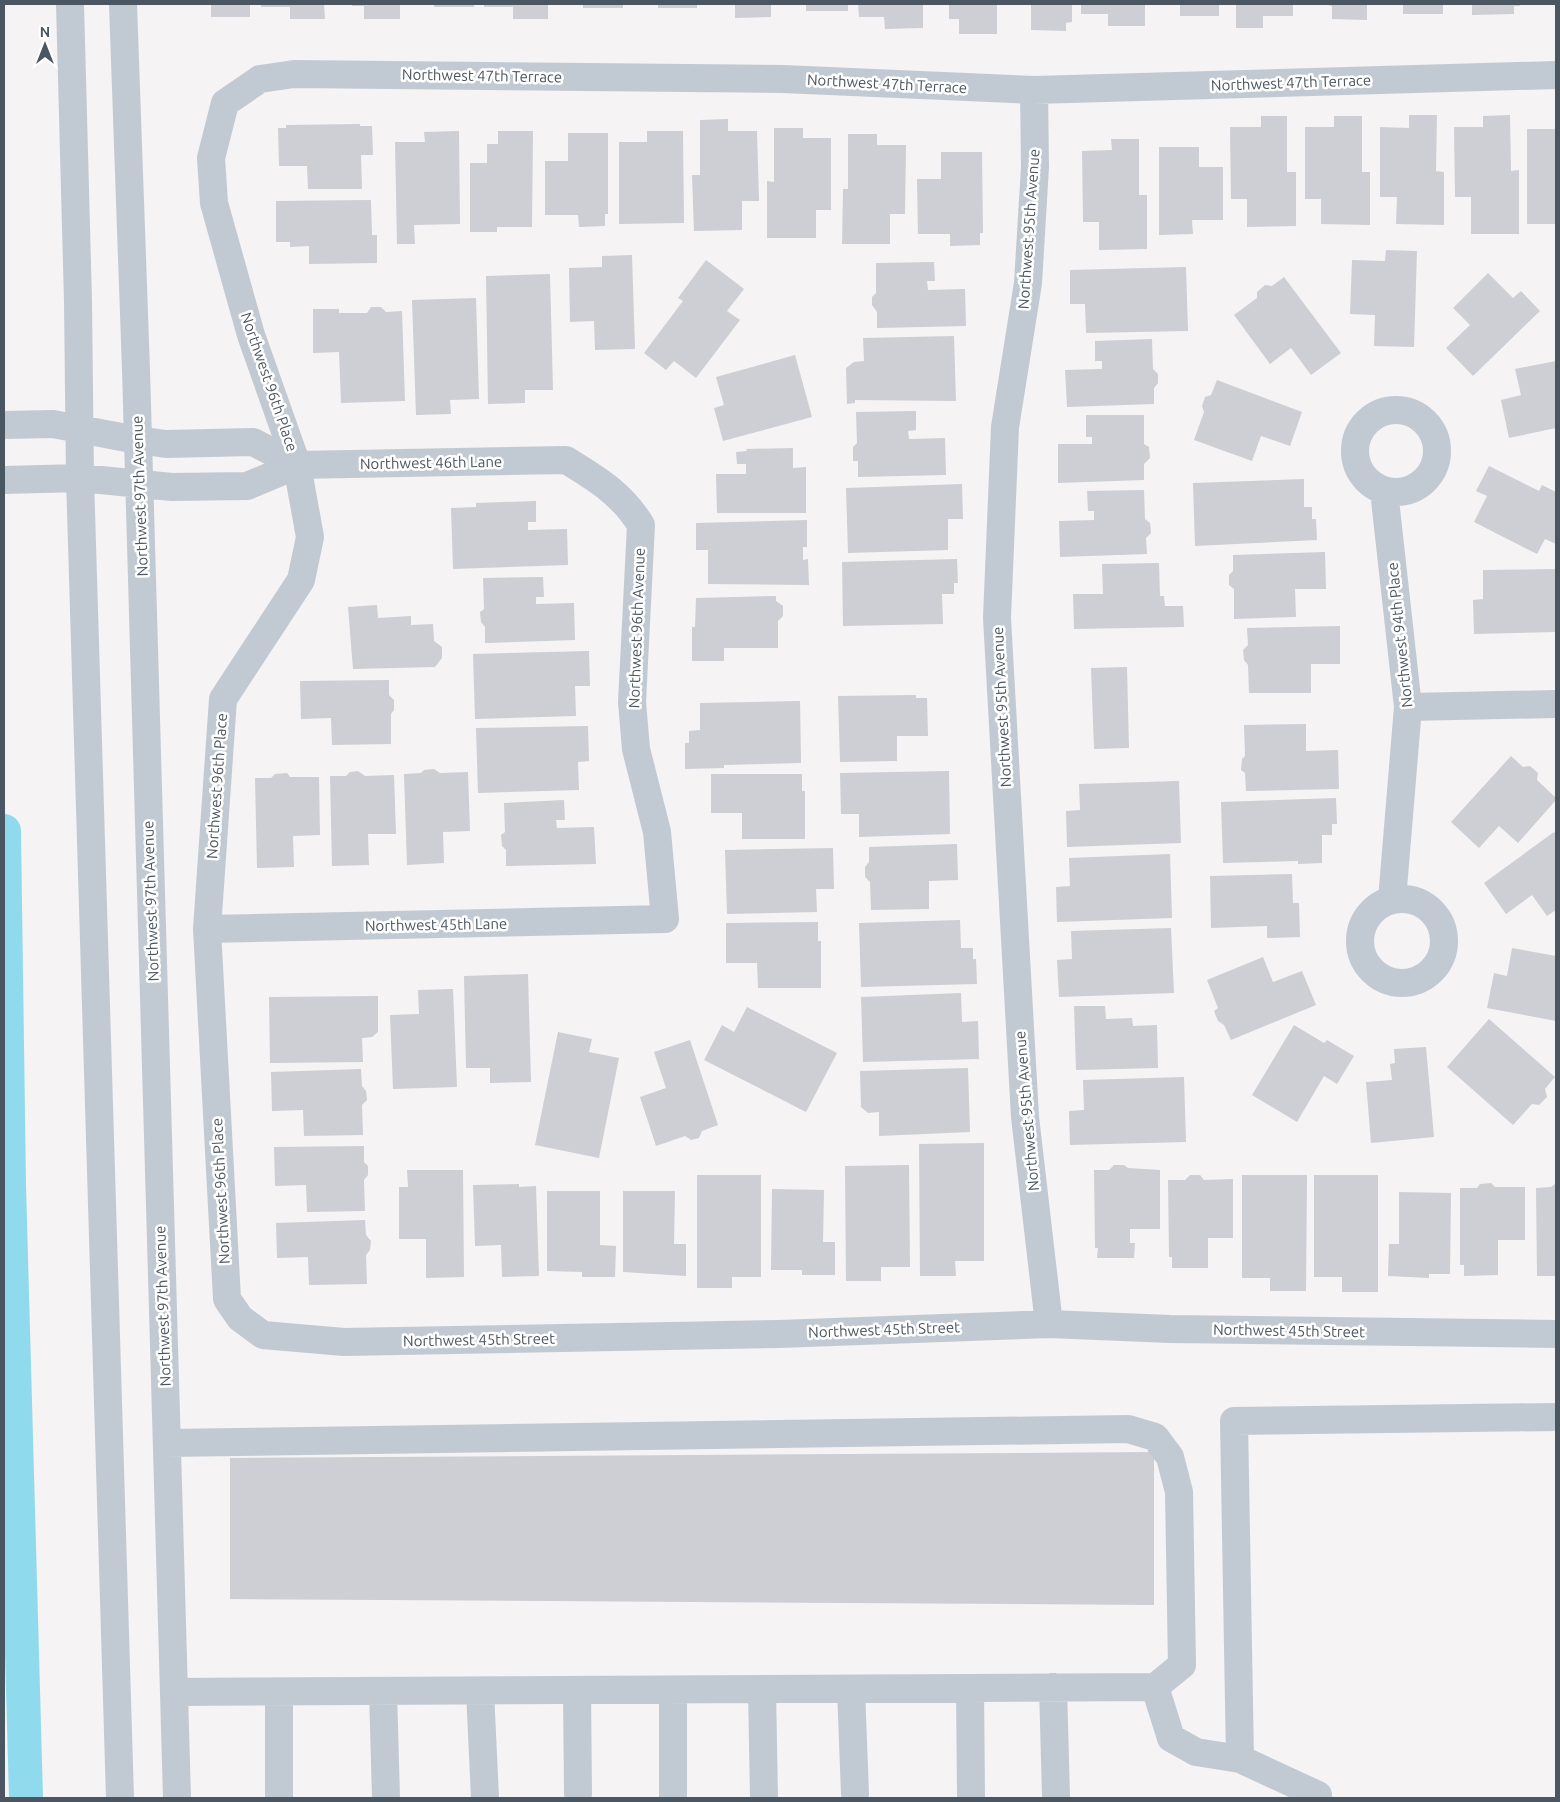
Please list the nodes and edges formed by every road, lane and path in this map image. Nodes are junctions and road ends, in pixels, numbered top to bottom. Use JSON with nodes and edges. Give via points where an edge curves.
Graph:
{"nodes":[{"id":1,"x":70,"y":4,"type":"edge"},
{"id":2,"x":123,"y":4,"type":"edge"},
{"id":3,"x":1556,"y":75,"type":"edge"},
{"id":4,"x":1034,"y":90,"type":"junction"},
{"id":5,"x":225,"y":103,"type":"joint"},
{"id":6,"x":4,"y":425,"type":"edge"},
{"id":7,"x":79,"y":429,"type":"junction"},
{"id":8,"x":137,"y":440,"type":"junction"},
{"id":9,"x":566,"y":460,"type":"joint"},
{"id":10,"x":297,"y":465,"type":"junction"},
{"id":11,"x":80,"y":478,"type":"junction"},
{"id":12,"x":4,"y":480,"type":"edge"},
{"id":13,"x":139,"y":483,"type":"junction"},
{"id":14,"x":1384,"y":491,"type":"dead end"},
{"id":15,"x":1556,"y":704,"type":"edge"},
{"id":16,"x":1408,"y":707,"type":"junction"},
{"id":17,"x":1392,"y":900,"type":"dead end"},
{"id":18,"x":665,"y":919,"type":"joint"},
{"id":19,"x":207,"y":929,"type":"junction"},
{"id":20,"x":227,"y":1300,"type":"joint"},
{"id":21,"x":1049,"y":1324,"type":"junction"},
{"id":22,"x":1556,"y":1334,"type":"edge"},
{"id":23,"x":1556,"y":1417,"type":"edge"},
{"id":24,"x":167,"y":1443,"type":"junction"},
{"id":25,"x":1053,"y":1687,"type":"junction"},
{"id":26,"x":1155,"y":1687,"type":"junction"},
{"id":27,"x":851,"y":1688,"type":"junction"},
{"id":28,"x":970,"y":1688,"type":"junction"},
{"id":29,"x":762,"y":1689,"type":"junction"},
{"id":30,"x":577,"y":1690,"type":"junction"},
{"id":31,"x":673,"y":1690,"type":"junction"},
{"id":32,"x":383,"y":1691,"type":"junction"},
{"id":33,"x":480,"y":1691,"type":"junction"},
{"id":34,"x":174,"y":1692,"type":"junction"},
{"id":35,"x":279,"y":1692,"type":"junction"},
{"id":36,"x":1240,"y":1759,"type":"junction"},
{"id":37,"x":578,"y":1794,"type":"dead end"},
{"id":38,"x":855,"y":1794,"type":"dead end"},
{"id":39,"x":1318,"y":1795,"type":"dead end"},
{"id":40,"x":1056,"y":1796,"type":"dead end"},
{"id":41,"x":971,"y":1797,"type":"dead end"},
{"id":42,"x":120,"y":1798,"type":"edge"},
{"id":43,"x":177,"y":1798,"type":"edge"},
{"id":44,"x":279,"y":1798,"type":"edge"},
{"id":45,"x":386,"y":1798,"type":"edge"},
{"id":46,"x":485,"y":1798,"type":"edge"},
{"id":47,"x":673,"y":1798,"type":"edge"},
{"id":48,"x":764,"y":1798,"type":"edge"}],
"edges":[{"from":1,"to":7,"type":"street"},
{"from":2,"to":8,"type":"street","name":"Northwest 97th Avenue"},
{"from":3,"to":4,"type":"street","name":"Northwest 47th Terrace"},
{"from":4,"to":5,"type":"street","name":"Northwest 47th Terrace","via":[[782,79],[294,74],[260,79]]},
{"from":4,"to":21,"type":"street","name":"Northwest 95th Avenue","via":[[1035,167],[1028,283],[1006,427],[997,618],[1025,1117]]},
{"from":5,"to":10,"type":"street","name":"Northwest 96th Place","via":[[211,158],[214,203],[251,335]]},
{"from":6,"to":7,"type":"street","name":"Northwest 46th Lane","via":[[53,424]]},
{"from":7,"to":8,"type":"street","name":"Northwest 46th Lane"},
{"from":7,"to":11,"type":"street"},
{"from":8,"to":10,"type":"street","name":"Northwest 46th Lane","via":[[166,444],[253,442]]},
{"from":8,"to":13,"type":"street","name":"Northwest 97th Avenue"},
{"from":9,"to":10,"type":"street","name":"Northwest 46th Lane"},
{"from":9,"to":18,"type":"street","name":"Northwest 96th Avenue","via":[[599,480],[629,506],[641,525],[632,702],[636,749],[657,832]]},
{"from":10,"to":13,"type":"street","name":"Northwest 46th Lane","via":[[248,486],[172,487]]},
{"from":10,"to":19,"type":"street","name":"Northwest 96th Place","via":[[310,538],[301,580],[223,699]]},
{"from":11,"to":12,"type":"street","name":"Northwest 46th Lane"},
{"from":11,"to":13,"type":"street","name":"Northwest 46th Lane"},
{"from":11,"to":42,"type":"street"},
{"from":13,"to":24,"type":"street","name":"Northwest 97th Avenue"},
{"from":14,"to":16,"type":"street","name":"Northwest 94th Place"},
{"from":15,"to":16,"type":"street"},
{"from":16,"to":17,"type":"street","name":"Northwest 94th Place"},
{"from":18,"to":19,"type":"street","name":"Northwest 45th Lane"},
{"from":19,"to":20,"type":"street","name":"Northwest 96th Place"},
{"from":20,"to":21,"type":"street","name":"Northwest 45th Street","via":[[240,1318],[263,1335],[344,1342],[779,1334]]},
{"from":21,"to":22,"type":"street","name":"Northwest 45th Street"},
{"from":23,"to":36,"type":"street","via":[[1234,1421]]},
{"from":24,"to":26,"type":"street","via":[[1128,1429],[1155,1437],[1170,1457],[1179,1492],[1182,1665]]},
{"from":24,"to":34,"type":"street","name":"Northwest 97th Avenue"},
{"from":25,"to":26,"type":"street"},
{"from":25,"to":28,"type":"street"},
{"from":25,"to":40,"type":"street"},
{"from":26,"to":36,"type":"street","via":[[1171,1738],[1196,1752]]},
{"from":27,"to":28,"type":"street"},
{"from":27,"to":29,"type":"street"},
{"from":27,"to":38,"type":"street"},
{"from":28,"to":41,"type":"street"},
{"from":29,"to":31,"type":"street"},
{"from":29,"to":48,"type":"street"},
{"from":30,"to":31,"type":"street"},
{"from":30,"to":33,"type":"street"},
{"from":30,"to":37,"type":"street"},
{"from":31,"to":47,"type":"street"},
{"from":32,"to":33,"type":"street"},
{"from":32,"to":35,"type":"street"},
{"from":32,"to":45,"type":"street"},
{"from":33,"to":46,"type":"street"},
{"from":34,"to":35,"type":"street"},
{"from":34,"to":43,"type":"street","name":"Northwest 97th Avenue"},
{"from":35,"to":44,"type":"street"},
{"from":36,"to":39,"type":"street"}]}
